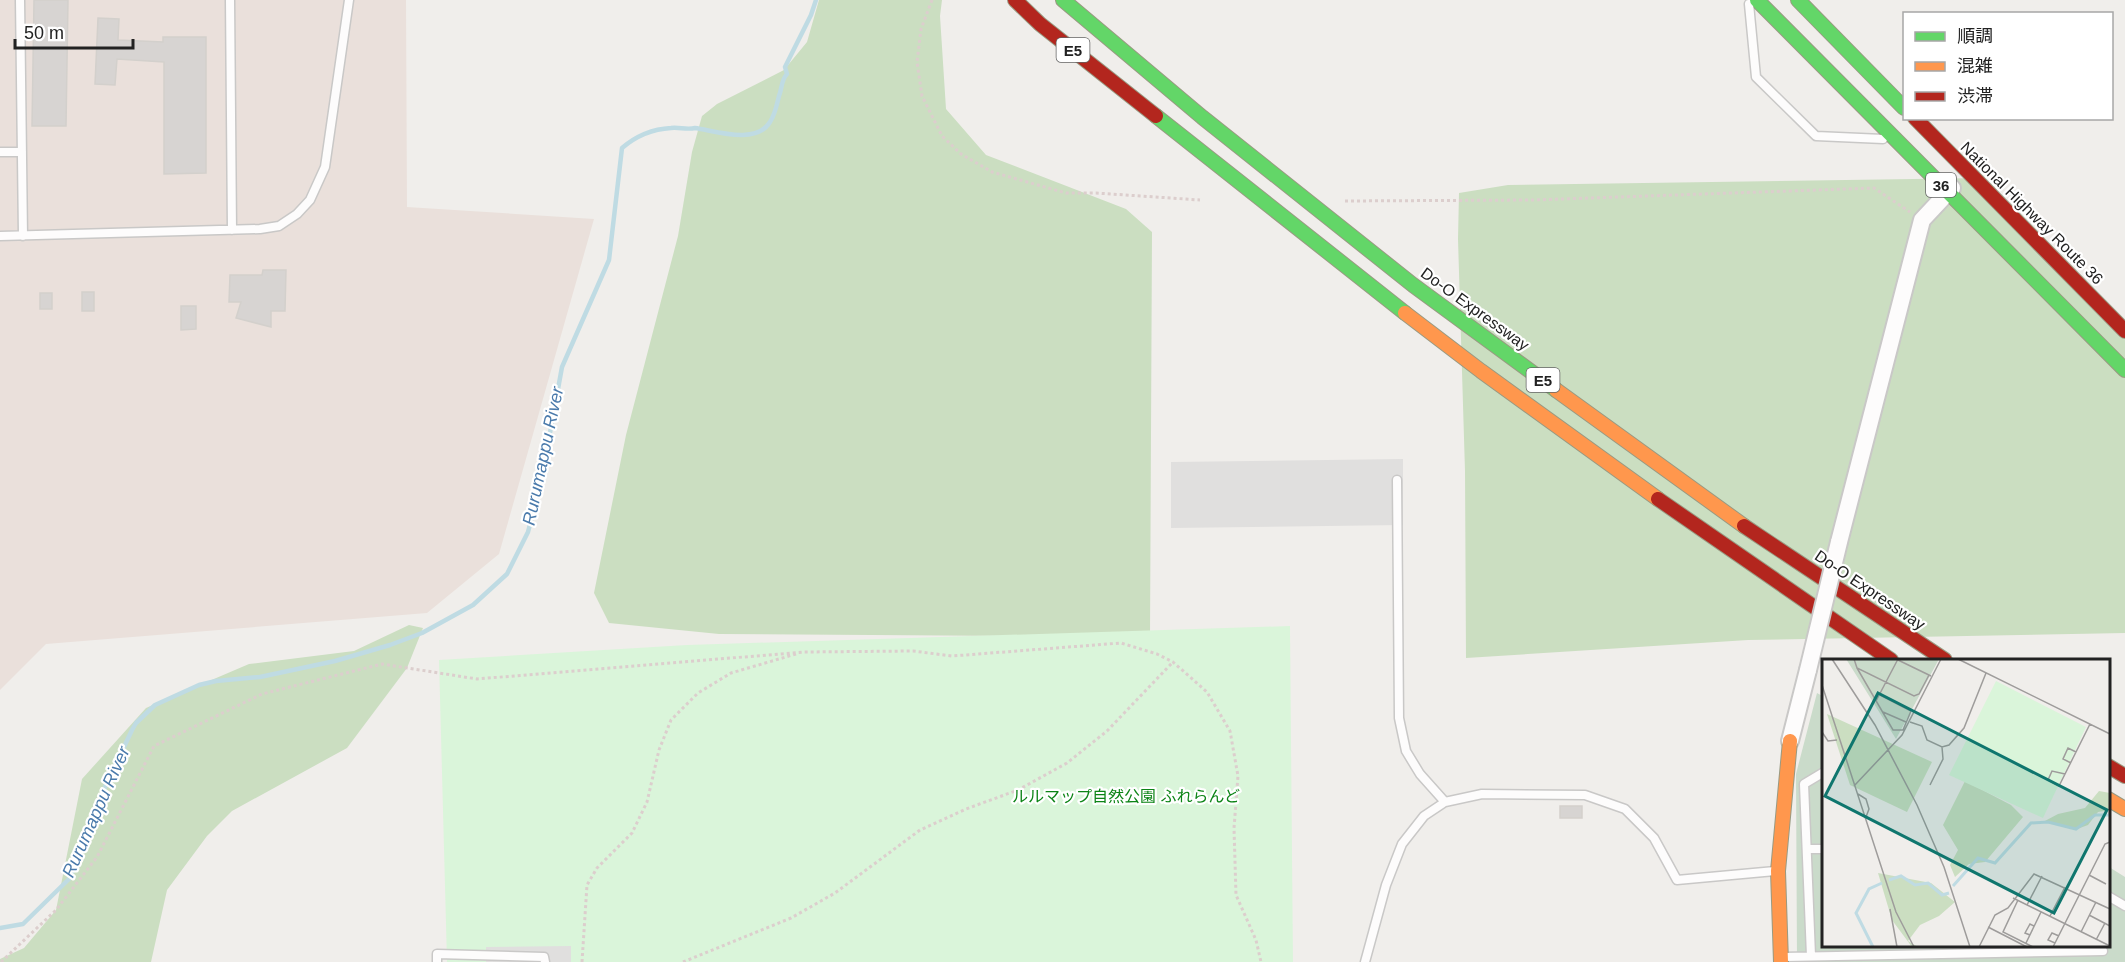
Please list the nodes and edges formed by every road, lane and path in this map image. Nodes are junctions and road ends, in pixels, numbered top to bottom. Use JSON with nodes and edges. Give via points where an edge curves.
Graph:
{"nodes":[{"id":1,"x":20,"y":0,"type":"edge"},
{"id":2,"x":230,"y":0,"type":"edge"},
{"id":3,"x":349,"y":0,"type":"edge"},
{"id":4,"x":932,"y":0,"type":"edge"},
{"id":5,"x":1015,"y":0,"type":"edge"},
{"id":6,"x":1063,"y":0,"type":"edge"},
{"id":7,"x":1749,"y":0,"type":"edge"},
{"id":8,"x":1757,"y":0,"type":"edge"},
{"id":9,"x":1798,"y":0,"type":"edge"},
{"id":10,"x":1903,"y":106,"type":"edge"},
{"id":11,"x":1917,"y":120,"type":"edge"},
{"id":12,"x":1895,"y":139,"type":"junction"},
{"id":13,"x":0,"y":152,"type":"edge"},
{"id":14,"x":22,"y":152,"type":"junction"},
{"id":15,"x":1968,"y":172,"type":"junction"},
{"id":16,"x":1948,"y":192,"type":"junction"},
{"id":17,"x":1200,"y":200,"type":"dead end"},
{"id":18,"x":1341,"y":201,"type":"dead end"},
{"id":19,"x":1922,"y":220,"type":"junction"},
{"id":20,"x":232,"y":230,"type":"junction"},
{"id":21,"x":0,"y":236,"type":"edge"},
{"id":22,"x":23,"y":236,"type":"junction"},
{"id":23,"x":2125,"y":331,"type":"edge"},
{"id":24,"x":2125,"y":370,"type":"edge"},
{"id":25,"x":1397,"y":480,"type":"dead end"},
{"id":26,"x":804,"y":652,"type":"junction"},
{"id":27,"x":1890,"y":659,"type":"edge"},
{"id":28,"x":1944,"y":659,"type":"edge"},
{"id":29,"x":1173,"y":662,"type":"junction"},
{"id":30,"x":1790,"y":741,"type":"joint"},
{"id":31,"x":2110,"y":767,"type":"edge"},
{"id":32,"x":1822,"y":773,"type":"edge"},
{"id":33,"x":2125,"y":776,"type":"edge"},
{"id":34,"x":2110,"y":800,"type":"edge"},
{"id":35,"x":1445,"y":802,"type":"junction"},
{"id":36,"x":2125,"y":809,"type":"edge"},
{"id":37,"x":1807,"y":849,"type":"junction"},
{"id":38,"x":1822,"y":849,"type":"edge"},
{"id":39,"x":1778,"y":871,"type":"junction"},
{"id":40,"x":2110,"y":897,"type":"edge"},
{"id":41,"x":2125,"y":906,"type":"edge"},
{"id":42,"x":2103,"y":948,"type":"edge"},
{"id":43,"x":1811,"y":956,"type":"junction"},
{"id":44,"x":1871,"y":958,"type":"edge"},
{"id":45,"x":508,"y":959,"type":"edge"},
{"id":46,"x":1781,"y":959,"type":"edge"},
{"id":47,"x":1,"y":962,"type":"edge"},
{"id":48,"x":437,"y":962,"type":"edge"},
{"id":49,"x":545,"y":962,"type":"edge"},
{"id":50,"x":582,"y":962,"type":"edge"},
{"id":51,"x":683,"y":962,"type":"edge"},
{"id":52,"x":1261,"y":962,"type":"edge"},
{"id":53,"x":1365,"y":962,"type":"edge"},
{"id":54,"x":2103,"y":962,"type":"edge"}],
"edges":[{"from":1,"to":14,"type":"lane"},
{"from":2,"to":20,"type":"lane"},
{"from":3,"to":20,"type":"lane","via":[[325,167],[310,200],[279,226]]},
{"from":4,"to":17,"type":"path","via":[[921,30],[917,62],[922,96],[942,136],[961,154],[992,172],[1066,193]]},
{"from":5,"to":27,"type":"main road","number":"E5","via":[[1040,24],[1481,371],[1707,534]]},
{"from":6,"to":28,"type":"main road","name":"Do-O Expressway","number":"E5","via":[[1155,79],[1413,285],[1718,508]]},
{"from":7,"to":12,"type":"lane","via":[[1756,77],[1816,136]]},
{"from":8,"to":12,"type":"main road","number":"36"},
{"from":9,"to":10,"type":"main road"},
{"from":11,"to":15,"type":"main road","name":"National Highway Route 36","number":"36"},
{"from":12,"to":16,"type":"main road","number":"36"},
{"from":13,"to":14,"type":"lane"},
{"from":14,"to":22,"type":"lane"},
{"from":15,"to":16,"type":"street"},
{"from":15,"to":23,"type":"main road","name":"National Highway Route 36","number":"36"},
{"from":16,"to":19,"type":"street"},
{"from":16,"to":24,"type":"main road","number":"36"},
{"from":18,"to":19,"type":"path","via":[[1533,200],[1874,188]]},
{"from":19,"to":30,"type":"street","bridge":true},
{"from":20,"to":22,"type":"lane"},
{"from":21,"to":22,"type":"lane"},
{"from":25,"to":35,"type":"lane","via":[[1399,718],[1406,751]]},
{"from":26,"to":29,"type":"path","via":[[913,651],[952,656],[1121,643]]},
{"from":26,"to":47,"type":"path","via":[[477,680],[382,664],[262,694],[154,746],[97,857],[56,909]]},
{"from":26,"to":50,"type":"path","via":[[730,673],[698,693],[671,720],[659,750],[647,802],[633,833],[597,868],[587,885]]},
{"from":29,"to":51,"type":"path","via":[[1107,731],[1067,763],[1018,790],[920,830],[835,893],[791,918]]},
{"from":29,"to":52,"type":"path","via":[[1207,692],[1230,731],[1238,776],[1234,828],[1236,895],[1256,940]]},
{"from":30,"to":39,"type":"main road"},
{"from":31,"to":33,"type":"main road"},
{"from":32,"to":37,"type":"lane","via":[[1804,784]]},
{"from":34,"to":36,"type":"main road"},
{"from":35,"to":39,"type":"lane","via":[[1482,794],[1585,795],[1625,809],[1654,838],[1677,880]]},
{"from":35,"to":53,"type":"lane","via":[[1424,816],[1402,844],[1386,885]]},
{"from":37,"to":38,"type":"lane"},
{"from":37,"to":43,"type":"lane"},
{"from":39,"to":46,"type":"main road"},
{"from":40,"to":41,"type":"lane"},
{"from":42,"to":44,"type":"lane"},
{"from":42,"to":54,"type":"lane"},
{"from":43,"to":44,"type":"lane"},
{"from":43,"to":46,"type":"lane"},
{"from":45,"to":48,"type":"lane","via":[[437,954]]},
{"from":45,"to":49,"type":"lane","via":[[544,957]]}]}
